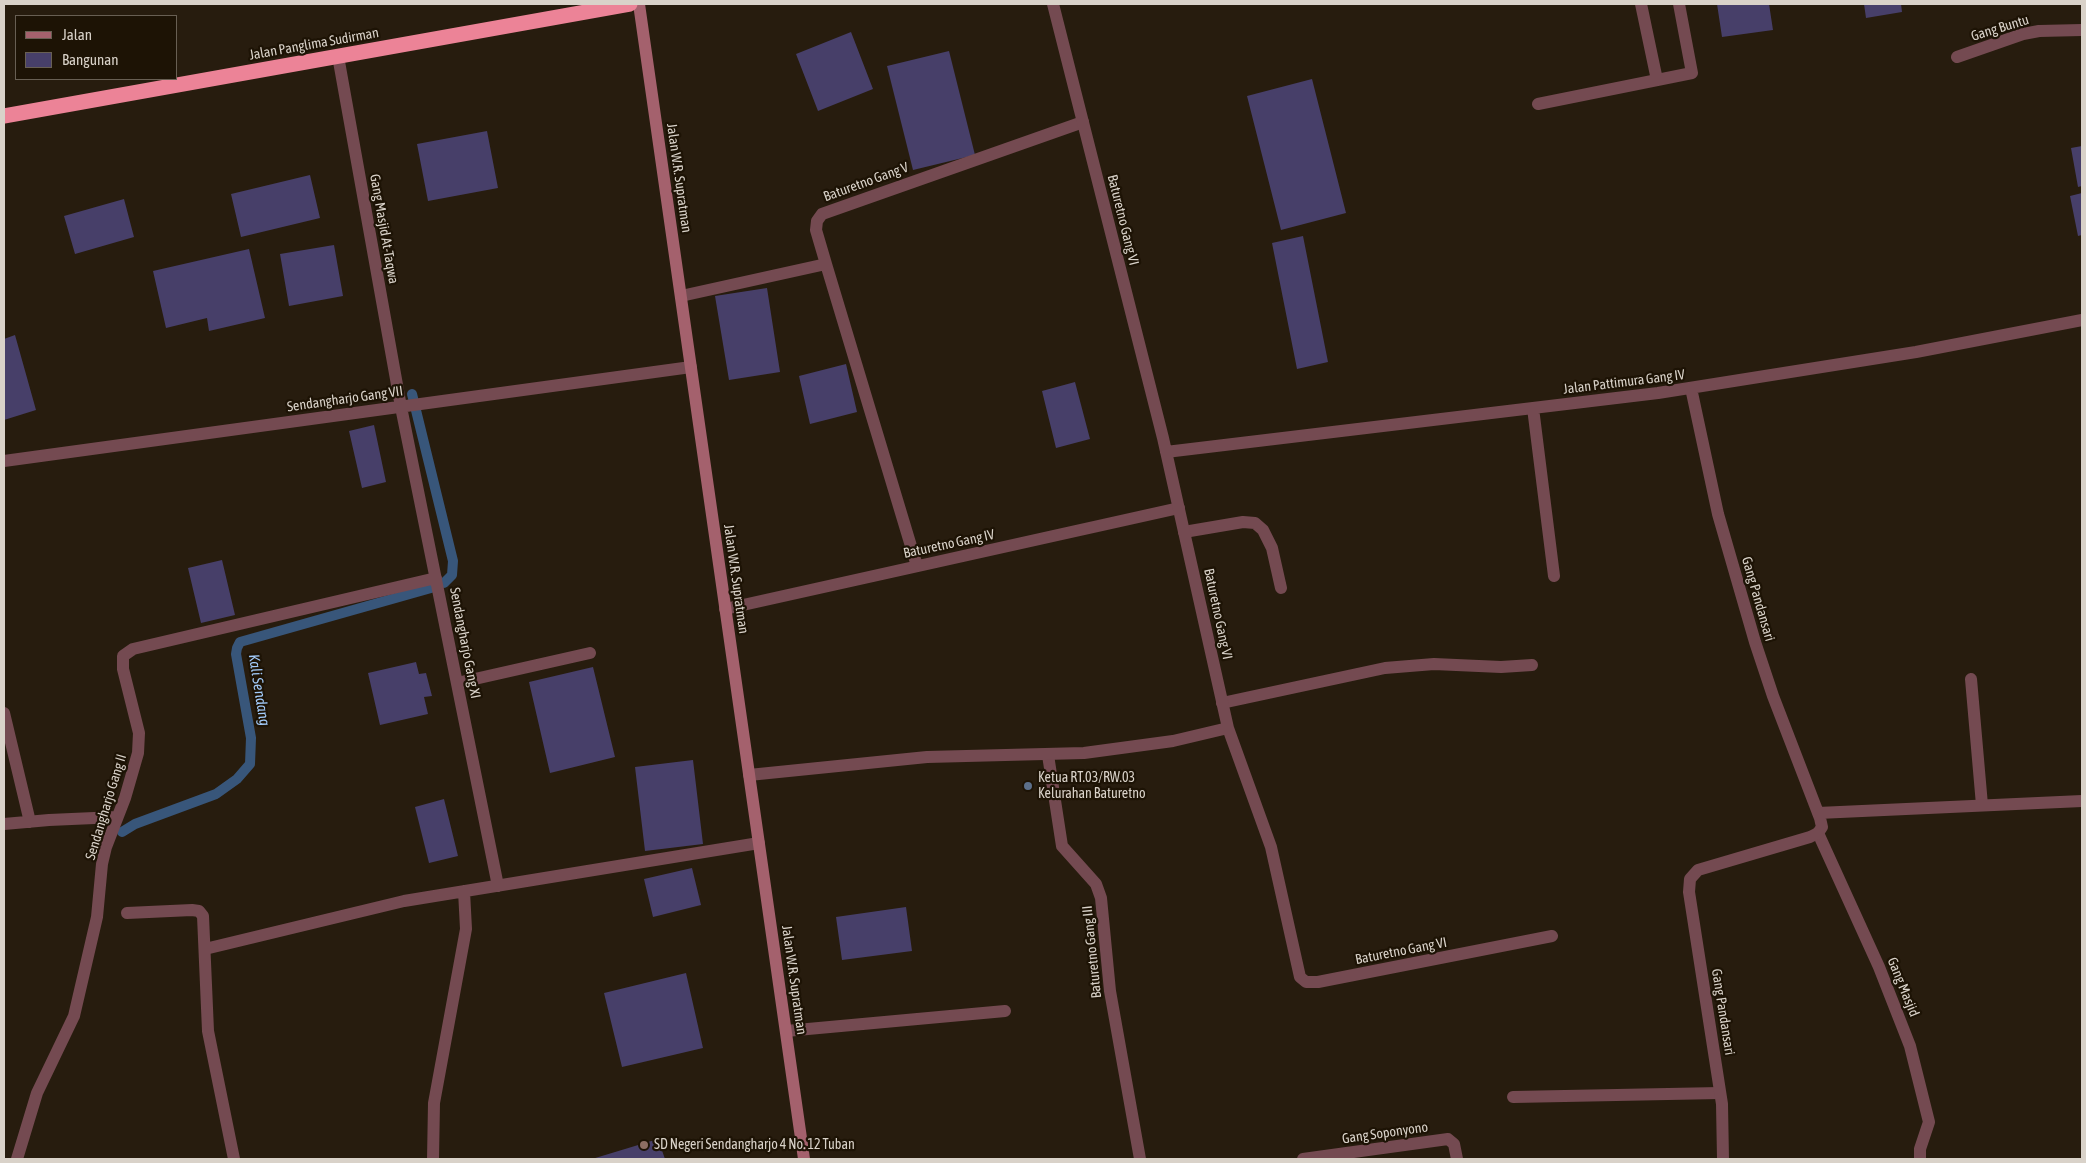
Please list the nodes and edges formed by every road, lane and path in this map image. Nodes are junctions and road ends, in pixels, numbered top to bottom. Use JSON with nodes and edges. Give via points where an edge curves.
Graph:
{"nodes":[{"id":1,"x":630,"y":4,"type":"edge"},
{"id":2,"x":639,"y":4,"type":"edge"},
{"id":3,"x":1054,"y":4,"type":"edge"},
{"id":4,"x":1641,"y":4,"type":"edge"},
{"id":5,"x":1679,"y":4,"type":"edge"},
{"id":6,"x":2082,"y":30,"type":"edge"},
{"id":7,"x":338,"y":56,"type":"junction"},
{"id":8,"x":1957,"y":57,"type":"dead end"},
{"id":9,"x":1657,"y":80,"type":"junction"},
{"id":10,"x":1538,"y":104,"type":"dead end"},
{"id":11,"x":4,"y":116,"type":"edge"},
{"id":12,"x":1083,"y":122,"type":"junction"},
{"id":13,"x":826,"y":264,"type":"junction"},
{"id":14,"x":680,"y":296,"type":"junction"},
{"id":15,"x":2082,"y":320,"type":"edge"},
{"id":16,"x":691,"y":367,"type":"junction"},
{"id":17,"x":1691,"y":388,"type":"junction"},
{"id":18,"x":405,"y":406,"type":"junction"},
{"id":19,"x":1533,"y":408,"type":"junction"},
{"id":20,"x":1166,"y":452,"type":"junction"},
{"id":21,"x":4,"y":461,"type":"edge"},
{"id":22,"x":1179,"y":508,"type":"junction"},
{"id":23,"x":1184,"y":532,"type":"junction"},
{"id":24,"x":917,"y":566,"type":"junction"},
{"id":25,"x":1554,"y":576,"type":"dead end"},
{"id":26,"x":436,"y":578,"type":"junction"},
{"id":27,"x":1281,"y":588,"type":"dead end"},
{"id":28,"x":725,"y":609,"type":"junction"},
{"id":29,"x":590,"y":653,"type":"dead end"},
{"id":30,"x":1532,"y":665,"type":"dead end"},
{"id":31,"x":1971,"y":679,"type":"dead end"},
{"id":32,"x":457,"y":682,"type":"junction"},
{"id":33,"x":1222,"y":703,"type":"junction"},
{"id":34,"x":4,"y":713,"type":"edge"},
{"id":35,"x":1228,"y":728,"type":"junction"},
{"id":36,"x":1048,"y":755,"type":"junction"},
{"id":37,"x":749,"y":775,"type":"junction"},
{"id":38,"x":2082,"y":801,"type":"edge"},
{"id":39,"x":1982,"y":805,"type":"junction"},
{"id":40,"x":1818,"y":813,"type":"junction"},
{"id":41,"x":117,"y":818,"type":"junction"},
{"id":42,"x":30,"y":822,"type":"junction"},
{"id":43,"x":4,"y":824,"type":"edge"},
{"id":44,"x":1818,"y":834,"type":"junction"},
{"id":45,"x":759,"y":843,"type":"junction"},
{"id":46,"x":498,"y":886,"type":"junction"},
{"id":47,"x":464,"y":891,"type":"junction"},
{"id":48,"x":127,"y":913,"type":"dead end"},
{"id":49,"x":1552,"y":936,"type":"dead end"},
{"id":50,"x":205,"y":949,"type":"junction"},
{"id":51,"x":1005,"y":1012,"type":"dead end"},
{"id":52,"x":786,"y":1031,"type":"junction"},
{"id":53,"x":1720,"y":1093,"type":"junction"},
{"id":54,"x":1513,"y":1097,"type":"dead end"},
{"id":55,"x":17,"y":1159,"type":"edge"},
{"id":56,"x":234,"y":1159,"type":"edge"},
{"id":57,"x":433,"y":1159,"type":"edge"},
{"id":58,"x":804,"y":1159,"type":"edge"},
{"id":59,"x":1140,"y":1159,"type":"edge"},
{"id":60,"x":1302,"y":1159,"type":"edge"},
{"id":61,"x":1458,"y":1159,"type":"edge"},
{"id":62,"x":1723,"y":1159,"type":"edge"},
{"id":63,"x":1920,"y":1159,"type":"edge"}],
"edges":[{"from":1,"to":7,"type":"highway","name":"Jalan Panglima Sudirman"},
{"from":2,"to":14,"type":"street","name":"Jalan W.R. Supratman"},
{"from":3,"to":12,"type":"street","name":"Baturetno Gang VI"},
{"from":4,"to":9,"type":"street"},
{"from":5,"to":9,"type":"street","via":[[1692,73]]},
{"from":6,"to":8,"type":"street","name":"Gang Buntu","via":[[2023,34]]},
{"from":7,"to":11,"type":"highway","name":"Jalan Panglima Sudirman"},
{"from":7,"to":18,"type":"street","name":"Gang Masjid At-Taqwa"},
{"from":9,"to":10,"type":"street"},
{"from":12,"to":13,"type":"street","name":"Baturetno Gang V","via":[[822,214],[816,230]]},
{"from":12,"to":20,"type":"street","name":"Baturetno Gang VI"},
{"from":13,"to":14,"type":"street"},
{"from":13,"to":24,"type":"street"},
{"from":14,"to":16,"type":"street","name":"Jalan W.R. Supratman"},
{"from":15,"to":17,"type":"street","name":"Jalan Pattimura Gang IV","via":[[1916,352]]},
{"from":16,"to":18,"type":"street","name":"Sendangharjo Gang VII"},
{"from":16,"to":28,"type":"street","name":"Jalan W.R. Supratman"},
{"from":17,"to":19,"type":"street","name":"Jalan Pattimura Gang IV"},
{"from":17,"to":40,"type":"street","name":"Gang Pandansari","via":[[1716,506],[1755,642]]},
{"from":18,"to":21,"type":"street","name":"Sendangharjo Gang VII"},
{"from":18,"to":26,"type":"street","name":"Sendangharjo Gang XI"},
{"from":19,"to":20,"type":"street","name":"Jalan Pattimura Gang IV"},
{"from":19,"to":25,"type":"street"},
{"from":20,"to":22,"type":"street","name":"Baturetno Gang VI"},
{"from":22,"to":23,"type":"street","name":"Baturetno Gang VI"},
{"from":22,"to":24,"type":"street","name":"Baturetno Gang IV"},
{"from":23,"to":27,"type":"street","via":[[1243,522],[1255,523],[1269,541]]},
{"from":23,"to":33,"type":"street","name":"Baturetno Gang VI"},
{"from":24,"to":28,"type":"street","name":"Baturetno Gang IV"},
{"from":26,"to":32,"type":"street","name":"Sendangharjo Gang XI"},
{"from":26,"to":41,"type":"street","name":"Sendangharjo Gang II","via":[[126,653],[122,663],[140,738],[132,777]]},
{"from":28,"to":37,"type":"street","name":"Jalan W.R. Supratman"},
{"from":29,"to":32,"type":"street"},
{"from":30,"to":33,"type":"street","via":[[1434,664],[1384,668]]},
{"from":31,"to":39,"type":"street"},
{"from":32,"to":46,"type":"street","name":"Sendangharjo Gang XI"},
{"from":33,"to":35,"type":"street","name":"Baturetno Gang VI"},
{"from":34,"to":42,"type":"street"},
{"from":35,"to":36,"type":"street","via":[[1147,745]]},
{"from":35,"to":49,"type":"street","name":"Baturetno Gang VI","via":[[1269,841],[1300,976],[1306,982]]},
{"from":36,"to":37,"type":"street","via":[[936,757]]},
{"from":36,"to":59,"type":"street","name":"Baturetno Gang III","via":[[1062,846],[1096,884],[1101,898],[1110,991]]},
{"from":37,"to":45,"type":"street","name":"Jalan W.R. Supratman"},
{"from":38,"to":39,"type":"street"},
{"from":39,"to":40,"type":"street"},
{"from":40,"to":44,"type":"street","name":"Gang Pandansari","via":[[1822,827]]},
{"from":41,"to":42,"type":"street"},
{"from":41,"to":55,"type":"street","name":"Sendangharjo Gang II","via":[[102,864],[96,925],[74,1016],[38,1093]]},
{"from":42,"to":43,"type":"street"},
{"from":44,"to":53,"type":"street","name":"Gang Pandansari","via":[[1698,870],[1690,878],[1688,892]]},
{"from":44,"to":63,"type":"street","name":"Gang Masjid","via":[[1879,967],[1910,1046],[1929,1122]]},
{"from":45,"to":46,"type":"street"},
{"from":45,"to":52,"type":"street","name":"Jalan W.R. Supratman"},
{"from":46,"to":47,"type":"street"},
{"from":47,"to":50,"type":"street","via":[[404,901]]},
{"from":47,"to":57,"type":"street","via":[[466,929],[434,1103]]},
{"from":48,"to":50,"type":"street","via":[[199,911],[204,920]]},
{"from":50,"to":56,"type":"street","via":[[208,1031]]},
{"from":51,"to":52,"type":"street"},
{"from":52,"to":58,"type":"street","name":"Jalan W.R. Supratman"},
{"from":53,"to":54,"type":"street"},
{"from":53,"to":62,"type":"street","name":"Gang Pandansari","via":[[1724,1122]]},
{"from":60,"to":61,"type":"street","name":"Gang Soponyono","via":[[1448,1139],[1454,1144]]}]}
